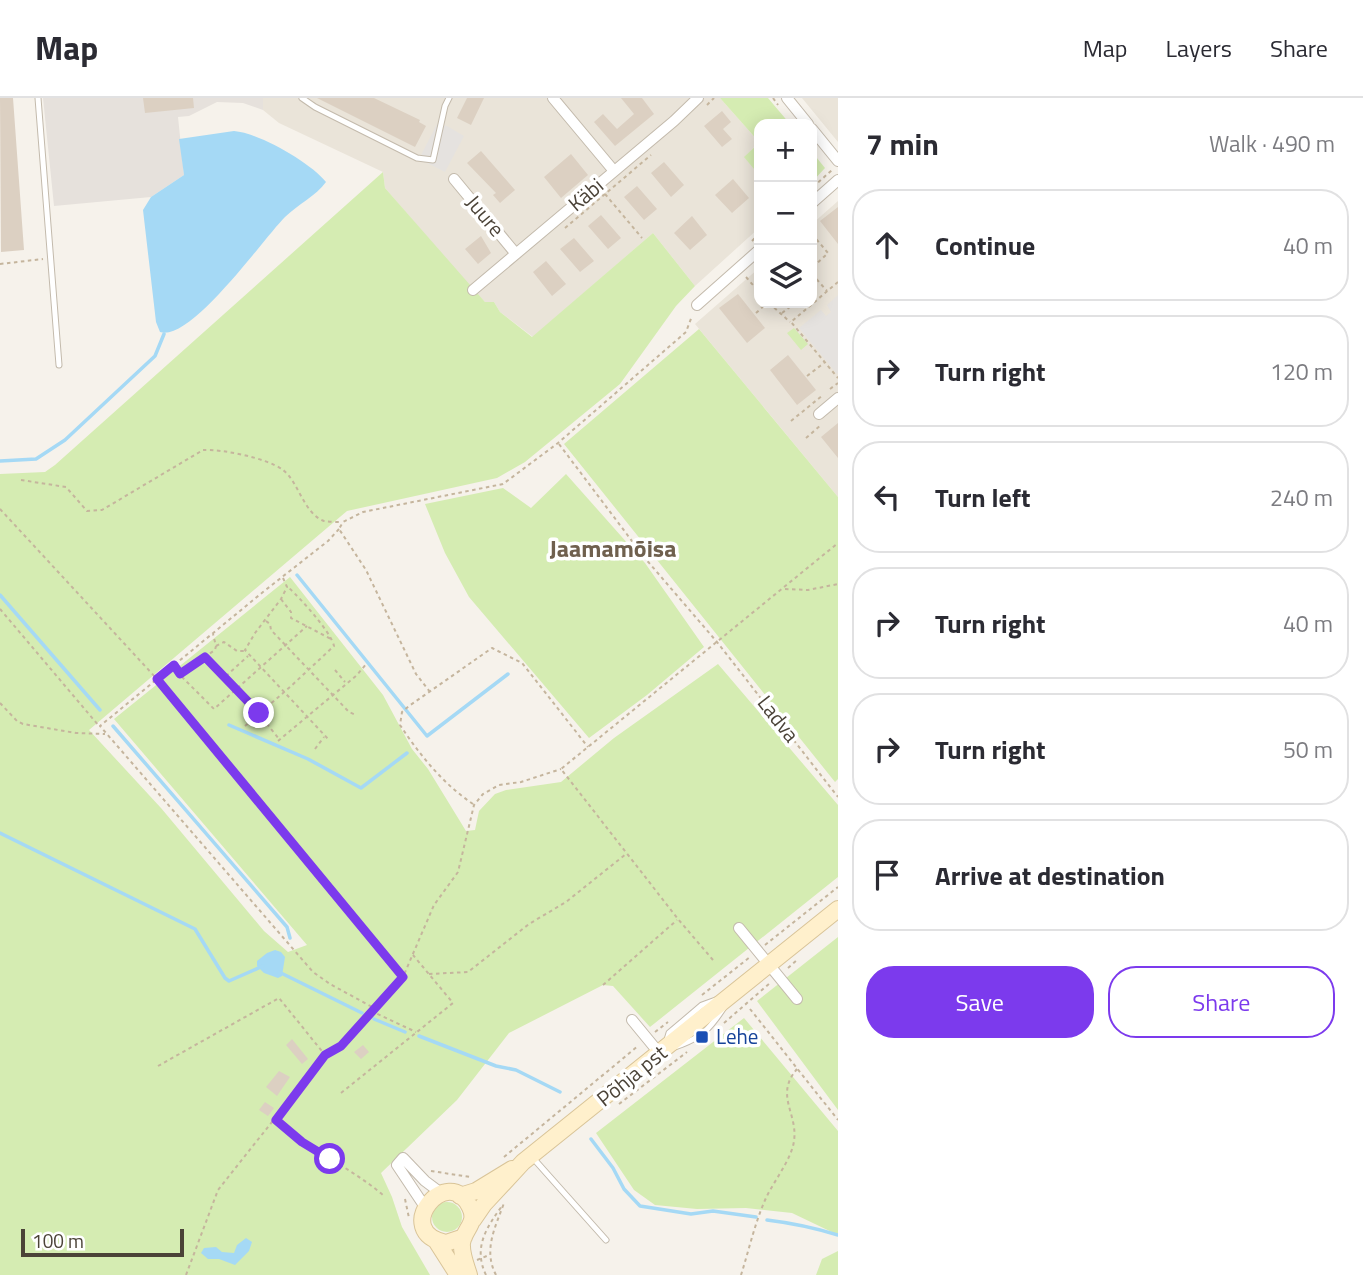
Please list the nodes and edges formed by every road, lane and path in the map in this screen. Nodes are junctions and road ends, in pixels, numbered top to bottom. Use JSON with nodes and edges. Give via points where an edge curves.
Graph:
{"nodes":[{"id":1,"x":38,"y":98,"type":"edge"},
{"id":2,"x":302,"y":98,"type":"edge"},
{"id":3,"x":449,"y":98,"type":"edge"},
{"id":4,"x":553,"y":98,"type":"edge"},
{"id":5,"x":698,"y":98,"type":"edge"},
{"id":6,"x":786,"y":98,"type":"edge"},
{"id":7,"x":804,"y":119,"type":"edge"},
{"id":8,"x":817,"y":138,"type":"edge"},
{"id":9,"x":836,"y":170,"type":"edge"},
{"id":10,"x":614,"y":171,"type":"junction"},
{"id":11,"x":454,"y":179,"type":"dead end"},
{"id":12,"x":817,"y":183,"type":"edge"},
{"id":13,"x":598,"y":185,"type":"junction"},
{"id":14,"x":817,"y":196,"type":"edge"},
{"id":15,"x":642,"y":238,"type":"dead end"},
{"id":16,"x":817,"y":240,"type":"edge"},
{"id":17,"x":516,"y":254,"type":"junction"},
{"id":18,"x":754,"y":254,"type":"edge"},
{"id":19,"x":51,"y":256,"type":"junction"},
{"id":20,"x":817,"y":263,"type":"edge"},
{"id":21,"x":0,"y":264,"type":"edge"},
{"id":22,"x":745,"y":275,"type":"dead end"},
{"id":23,"x":817,"y":280,"type":"edge"},
{"id":24,"x":838,"y":282,"type":"edge"},
{"id":25,"x":754,"y":283,"type":"edge"},
{"id":26,"x":474,"y":290,"type":"dead end"},
{"id":27,"x":827,"y":291,"type":"junction"},
{"id":28,"x":697,"y":305,"type":"joint"},
{"id":29,"x":762,"y":308,"type":"edge"},
{"id":30,"x":774,"y":308,"type":"edge"},
{"id":31,"x":788,"y":308,"type":"edge"},
{"id":32,"x":807,"y":309,"type":"joint"},
{"id":33,"x":756,"y":313,"type":"dead end"},
{"id":34,"x":781,"y":314,"type":"junction"},
{"id":35,"x":791,"y":322,"type":"junction"},
{"id":36,"x":827,"y":363,"type":"junction"},
{"id":37,"x":59,"y":365,"type":"dead end"},
{"id":38,"x":807,"y":376,"type":"dead end"},
{"id":39,"x":838,"y":378,"type":"edge"},
{"id":40,"x":838,"y":383,"type":"edge"},
{"id":41,"x":838,"y":398,"type":"edge"},
{"id":42,"x":819,"y":414,"type":"dead end"},
{"id":43,"x":791,"y":421,"type":"dead end"},
{"id":44,"x":558,"y":443,"type":"junction"},
{"id":45,"x":20,"y":480,"type":"dead end"},
{"id":46,"x":0,"y":509,"type":"edge"},
{"id":47,"x":343,"y":522,"type":"junction"},
{"id":48,"x":339,"y":529,"type":"junction"},
{"id":49,"x":838,"y":542,"type":"edge"},
{"id":50,"x":282,"y":577,"type":"junction"},
{"id":51,"x":838,"y":584,"type":"edge"},
{"id":52,"x":287,"y":587,"type":"junction"},
{"id":53,"x":784,"y":589,"type":"junction"},
{"id":54,"x":281,"y":599,"type":"junction"},
{"id":55,"x":0,"y":609,"type":"edge"},
{"id":56,"x":265,"y":620,"type":"junction"},
{"id":57,"x":307,"y":626,"type":"junction"},
{"id":58,"x":213,"y":634,"type":"junction"},
{"id":59,"x":332,"y":639,"type":"junction"},
{"id":60,"x":717,"y":642,"type":"junction"},
{"id":61,"x":287,"y":645,"type":"junction"},
{"id":62,"x":216,"y":646,"type":"junction"},
{"id":63,"x":246,"y":650,"type":"junction"},
{"id":64,"x":249,"y":656,"type":"junction"},
{"id":65,"x":205,"y":657,"type":"junction"},
{"id":66,"x":367,"y":663,"type":"dead end"},
{"id":67,"x":174,"y":665,"type":"junction"},
{"id":68,"x":261,"y":668,"type":"junction"},
{"id":69,"x":310,"y":669,"type":"junction"},
{"id":70,"x":335,"y":670,"type":"dead end"},
{"id":71,"x":180,"y":674,"type":"junction"},
{"id":72,"x":225,"y":678,"type":"junction"},
{"id":73,"x":157,"y":679,"type":"junction"},
{"id":74,"x":346,"y":682,"type":"junction"},
{"id":75,"x":236,"y":689,"type":"junction"},
{"id":76,"x":284,"y":692,"type":"junction"},
{"id":77,"x":430,"y":692,"type":"junction"},
{"id":78,"x":332,"y":694,"type":"junction"},
{"id":79,"x":0,"y":703,"type":"edge"},
{"id":80,"x":259,"y":713,"type":"junction"},
{"id":81,"x":356,"y":715,"type":"dead end"},
{"id":82,"x":307,"y":717,"type":"junction"},
{"id":83,"x":100,"y":726,"type":"junction"},
{"id":84,"x":245,"y":726,"type":"dead end"},
{"id":85,"x":106,"y":734,"type":"junction"},
{"id":86,"x":325,"y":736,"type":"junction"},
{"id":87,"x":329,"y":740,"type":"dead end"},
{"id":88,"x":315,"y":748,"type":"dead end"},
{"id":89,"x":589,"y":748,"type":"junction"},
{"id":90,"x":562,"y":769,"type":"junction"},
{"id":91,"x":838,"y":797,"type":"edge"},
{"id":92,"x":474,"y":804,"type":"junction"},
{"id":93,"x":627,"y":853,"type":"junction"},
{"id":94,"x":838,"y":887,"type":"edge"},
{"id":95,"x":838,"y":909,"type":"edge"},
{"id":96,"x":678,"y":919,"type":"junction"},
{"id":97,"x":739,"y":928,"type":"dead end"},
{"id":98,"x":757,"y":951,"type":"junction"},
{"id":99,"x":413,"y":955,"type":"junction"},
{"id":100,"x":802,"y":956,"type":"dead end"},
{"id":101,"x":713,"y":960,"type":"dead end"},
{"id":102,"x":774,"y":971,"type":"junction"},
{"id":103,"x":429,"y":974,"type":"junction"},
{"id":104,"x":403,"y":977,"type":"junction"},
{"id":105,"x":603,"y":985,"type":"dead end"},
{"id":106,"x":700,"y":996,"type":"dead end"},
{"id":107,"x":797,"y":999,"type":"dead end"},
{"id":108,"x":374,"y":1008,"type":"junction"},
{"id":109,"x":750,"y":1009,"type":"dead end"},
{"id":110,"x":371,"y":1011,"type":"junction"},
{"id":111,"x":632,"y":1020,"type":"dead end"},
{"id":112,"x":668,"y":1021,"type":"dead end"},
{"id":113,"x":721,"y":1026,"type":"dead end"},
{"id":114,"x":417,"y":1032,"type":"junction"},
{"id":115,"x":647,"y":1038,"type":"junction"},
{"id":116,"x":693,"y":1048,"type":"dead end"},
{"id":117,"x":662,"y":1052,"type":"junction"},
{"id":118,"x":325,"y":1055,"type":"junction"},
{"id":119,"x":158,"y":1066,"type":"dead end"},
{"id":120,"x":797,"y":1069,"type":"junction"},
{"id":121,"x":341,"y":1093,"type":"dead end"},
{"id":122,"x":619,"y":1104,"type":"dead end"},
{"id":123,"x":276,"y":1120,"type":"junction"},
{"id":124,"x":838,"y":1120,"type":"edge"},
{"id":125,"x":527,"y":1159,"type":"junction"},
{"id":126,"x":495,"y":1164,"type":"dead end"},
{"id":127,"x":421,"y":1177,"type":"junction"},
{"id":128,"x":475,"y":1177,"type":"dead end"},
{"id":129,"x":412,"y":1186,"type":"junction"},
{"id":130,"x":441,"y":1193,"type":"junction"},
{"id":131,"x":383,"y":1195,"type":"dead end"},
{"id":132,"x":510,"y":1195,"type":"dead end"},
{"id":133,"x":460,"y":1196,"type":"junction"},
{"id":134,"x":504,"y":1203,"type":"junction"},
{"id":135,"x":425,"y":1207,"type":"junction"},
{"id":136,"x":409,"y":1217,"type":"dead end"},
{"id":137,"x":473,"y":1220,"type":"junction"},
{"id":138,"x":464,"y":1237,"type":"junction"},
{"id":139,"x":435,"y":1239,"type":"junction"},
{"id":140,"x":606,"y":1240,"type":"dead end"},
{"id":141,"x":489,"y":1255,"type":"junction"},
{"id":142,"x":468,"y":1268,"type":"edge"},
{"id":143,"x":186,"y":1275,"type":"edge"},
{"id":144,"x":486,"y":1275,"type":"edge"},
{"id":145,"x":496,"y":1275,"type":"edge"},
{"id":146,"x":741,"y":1275,"type":"edge"}],
"edges":[{"from":1,"to":19,"type":"lane"},
{"from":2,"to":3,"type":"lane","via":[[416,158],[433,160]]},
{"from":4,"to":10,"type":"street"},
{"from":5,"to":10,"type":"street","name":"Käbi"},
{"from":6,"to":7,"type":"street"},
{"from":8,"to":9,"type":"street"},
{"from":9,"to":12,"type":"path"},
{"from":9,"to":14,"type":"street"},
{"from":10,"to":13,"type":"street","name":"Käbi"},
{"from":11,"to":17,"type":"street","name":"Juure"},
{"from":13,"to":15,"type":"path"},
{"from":13,"to":17,"type":"street","name":"Käbi"},
{"from":16,"to":20,"type":"path","via":[[828,253]]},
{"from":17,"to":26,"type":"street","name":"Käbi"},
{"from":18,"to":28,"type":"street"},
{"from":19,"to":21,"type":"path"},
{"from":19,"to":37,"type":"lane"},
{"from":22,"to":25,"type":"path"},
{"from":23,"to":27,"type":"path"},
{"from":24,"to":27,"type":"path"},
{"from":27,"to":32,"type":"path"},
{"from":28,"to":44,"type":"path","via":[[686,332]]},
{"from":29,"to":33,"type":"path"},
{"from":30,"to":34,"type":"path"},
{"from":31,"to":34,"type":"path"},
{"from":32,"to":35,"type":"path"},
{"from":34,"to":35,"type":"path"},
{"from":35,"to":36,"type":"path"},
{"from":36,"to":38,"type":"path"},
{"from":36,"to":39,"type":"path"},
{"from":40,"to":43,"type":"path"},
{"from":41,"to":42,"type":"street"},
{"from":44,"to":47,"type":"path","via":[[503,484],[363,512]]},
{"from":44,"to":60,"type":"path","name":"Ladva"},
{"from":45,"to":47,"type":"path","via":[[66,487],[87,511],[102,510],[203,450],[218,449],[282,468],[315,514]]},
{"from":46,"to":73,"type":"path"},
{"from":47,"to":48,"type":"path"},
{"from":48,"to":50,"type":"path"},
{"from":48,"to":77,"type":"path","via":[[366,570],[416,674]]},
{"from":49,"to":53,"type":"path"},
{"from":50,"to":52,"type":"path"},
{"from":50,"to":58,"type":"path"},
{"from":51,"to":53,"type":"path"},
{"from":52,"to":54,"type":"path"},
{"from":52,"to":59,"type":"path"},
{"from":53,"to":60,"type":"path"},
{"from":54,"to":56,"type":"path"},
{"from":54,"to":57,"type":"path","via":[[291,618]]},
{"from":55,"to":83,"type":"path"},
{"from":56,"to":61,"type":"path"},
{"from":56,"to":63,"type":"path"},
{"from":57,"to":59,"type":"path"},
{"from":57,"to":61,"type":"path"},
{"from":58,"to":62,"type":"path"},
{"from":58,"to":67,"type":"path"},
{"from":59,"to":69,"type":"path","via":[[334,646]]},
{"from":60,"to":89,"type":"path"},
{"from":60,"to":91,"type":"path","name":"Ladva"},
{"from":61,"to":68,"type":"path"},
{"from":61,"to":69,"type":"path"},
{"from":62,"to":63,"type":"path","via":[[224,642],[237,651]]},
{"from":62,"to":65,"type":"path"},
{"from":63,"to":64,"type":"path"},
{"from":64,"to":68,"type":"path"},
{"from":64,"to":72,"type":"path"},
{"from":65,"to":71,"type":"path"},
{"from":65,"to":72,"type":"path"},
{"from":66,"to":74,"type":"path"},
{"from":67,"to":71,"type":"path"},
{"from":67,"to":73,"type":"path"},
{"from":68,"to":75,"type":"path"},
{"from":68,"to":76,"type":"path"},
{"from":69,"to":76,"type":"path"},
{"from":69,"to":78,"type":"path"},
{"from":70,"to":74,"type":"path"},
{"from":71,"to":75,"type":"path","via":[[214,709]]},
{"from":72,"to":75,"type":"path"},
{"from":73,"to":83,"type":"path"},
{"from":73,"to":104,"type":"path"},
{"from":74,"to":78,"type":"path"},
{"from":75,"to":80,"type":"path"},
{"from":76,"to":80,"type":"path"},
{"from":76,"to":82,"type":"path"},
{"from":77,"to":89,"type":"path","via":[[492,648],[522,663]]},
{"from":77,"to":92,"type":"path","via":[[402,712],[400,725],[419,754]]},
{"from":78,"to":81,"type":"path"},
{"from":78,"to":82,"type":"path"},
{"from":79,"to":85,"type":"path","via":[[23,724]]},
{"from":80,"to":82,"type":"path","via":[[279,740]]},
{"from":80,"to":84,"type":"path"},
{"from":82,"to":86,"type":"path"},
{"from":83,"to":85,"type":"path"},
{"from":85,"to":108,"type":"path","via":[[313,972]]},
{"from":86,"to":87,"type":"path"},
{"from":86,"to":88,"type":"path"},
{"from":89,"to":90,"type":"path"},
{"from":90,"to":92,"type":"path","via":[[499,785]]},
{"from":90,"to":93,"type":"path"},
{"from":92,"to":99,"type":"path","via":[[458,872],[434,905]]},
{"from":93,"to":96,"type":"path"},
{"from":93,"to":103,"type":"path","via":[[475,968]]},
{"from":94,"to":98,"type":"path"},
{"from":95,"to":102,"type":"street","name":"Põhja pst"},
{"from":96,"to":101,"type":"path"},
{"from":96,"to":105,"type":"path"},
{"from":97,"to":98,"type":"street"},
{"from":98,"to":102,"type":"street"},
{"from":98,"to":106,"type":"path"},
{"from":99,"to":103,"type":"path"},
{"from":99,"to":104,"type":"path"},
{"from":100,"to":102,"type":"path"},
{"from":102,"to":107,"type":"street"},
{"from":102,"to":113,"type":"path"},
{"from":102,"to":117,"type":"street","name":"Põhja pst","via":[[732,994]]},
{"from":103,"to":114,"type":"path","via":[[453,1003]]},
{"from":104,"to":108,"type":"path"},
{"from":108,"to":110,"type":"path"},
{"from":109,"to":120,"type":"path"},
{"from":110,"to":114,"type":"path"},
{"from":110,"to":118,"type":"path","via":[[341,1046]]},
{"from":111,"to":115,"type":"street"},
{"from":112,"to":115,"type":"path"},
{"from":114,"to":121,"type":"path"},
{"from":115,"to":117,"type":"street"},
{"from":115,"to":126,"type":"path"},
{"from":116,"to":122,"type":"path"},
{"from":117,"to":125,"type":"street","name":"Põhja pst"},
{"from":118,"to":119,"type":"path","via":[[279,999]]},
{"from":118,"to":123,"type":"path"},
{"from":120,"to":124,"type":"path"},
{"from":120,"to":146,"type":"path","via":[[786,1087],[795,1133],[793,1147],[765,1200]]},
{"from":123,"to":131,"type":"path"},
{"from":123,"to":143,"type":"path","via":[[218,1190]]},
{"from":125,"to":133,"type":"street","name":"Põhja pst"},
{"from":125,"to":137,"type":"street","name":"Põhja pst"},
{"from":125,"to":140,"type":"lane"},
{"from":127,"to":128,"type":"path","via":[[432,1171]]},
{"from":127,"to":129,"type":"street","via":[[403,1158],[397,1165]]},
{"from":127,"to":130,"type":"street"},
{"from":129,"to":135,"type":"street"},
{"from":129,"to":136,"type":"path","via":[[405,1195]]},
{"from":130,"to":133,"type":"street"},
{"from":130,"to":135,"type":"street"},
{"from":132,"to":134,"type":"path"},
{"from":133,"to":137,"type":"street","via":[[470,1206]]},
{"from":134,"to":141,"type":"path"},
{"from":134,"to":142,"type":"path"},
{"from":135,"to":139,"type":"street","via":[[425,1228]]},
{"from":137,"to":138,"type":"street"},
{"from":138,"to":139,"type":"street","via":[[446,1243]]},
{"from":138,"to":142,"type":"street"},
{"from":139,"to":142,"type":"street"},
{"from":141,"to":142,"type":"path"},
{"from":141,"to":145,"type":"path"},
{"from":142,"to":144,"type":"path"}]}
